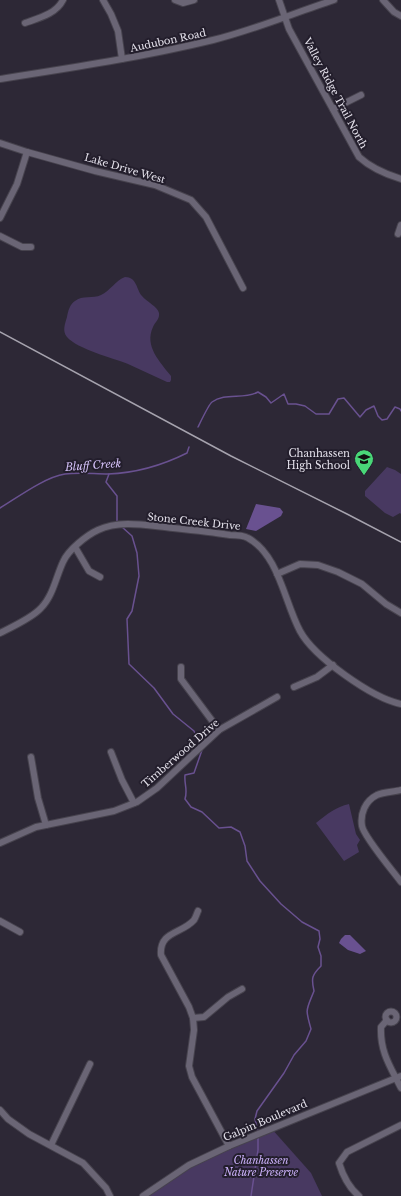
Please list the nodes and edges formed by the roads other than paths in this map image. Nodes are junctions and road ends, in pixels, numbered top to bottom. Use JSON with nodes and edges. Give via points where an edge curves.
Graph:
{"nodes":[{"id":1,"x":63,"y":0,"type":"edge"},
{"id":2,"x":102,"y":0,"type":"edge"},
{"id":3,"x":175,"y":0,"type":"edge"},
{"id":4,"x":194,"y":0,"type":"edge"},
{"id":5,"x":279,"y":0,"type":"edge"},
{"id":6,"x":334,"y":0,"type":"edge"},
{"id":7,"x":383,"y":0,"type":"edge"},
{"id":8,"x":401,"y":16,"type":"edge"},
{"id":9,"x":286,"y":17,"type":"junction"},
{"id":10,"x":25,"y":23,"type":"dead end"},
{"id":11,"x":122,"y":59,"type":"junction"},
{"id":12,"x":0,"y":79,"type":"edge"},
{"id":13,"x":361,"y":95,"type":"dead end"},
{"id":14,"x":332,"y":109,"type":"junction"},
{"id":15,"x":0,"y":143,"type":"edge"},
{"id":16,"x":27,"y":152,"type":"junction"},
{"id":17,"x":401,"y":179,"type":"edge"},
{"id":18,"x":0,"y":218,"type":"edge"},
{"id":19,"x":401,"y":225,"type":"edge"},
{"id":20,"x":398,"y":234,"type":"dead end"},
{"id":21,"x":0,"y":236,"type":"edge"},
{"id":22,"x":31,"y":247,"type":"dead end"},
{"id":23,"x":243,"y":288,"type":"dead end"},
{"id":24,"x":74,"y":547,"type":"junction"},
{"id":25,"x":277,"y":574,"type":"junction"},
{"id":26,"x":100,"y":577,"type":"dead end"},
{"id":27,"x":401,"y":613,"type":"edge"},
{"id":28,"x":0,"y":633,"type":"edge"},
{"id":29,"x":333,"y":665,"type":"junction"},
{"id":30,"x":181,"y":667,"type":"dead end"},
{"id":31,"x":294,"y":687,"type":"dead end"},
{"id":32,"x":277,"y":697,"type":"dead end"},
{"id":33,"x":401,"y":704,"type":"edge"},
{"id":34,"x":219,"y":730,"type":"junction"},
{"id":35,"x":111,"y":752,"type":"dead end"},
{"id":36,"x":31,"y":756,"type":"dead end"},
{"id":37,"x":401,"y":790,"type":"edge"},
{"id":38,"x":134,"y":803,"type":"junction"},
{"id":39,"x":46,"y":825,"type":"junction"},
{"id":40,"x":0,"y":842,"type":"edge"},
{"id":41,"x":401,"y":882,"type":"edge"},
{"id":42,"x":198,"y":911,"type":"dead end"},
{"id":43,"x":0,"y":921,"type":"edge"},
{"id":44,"x":20,"y":932,"type":"dead end"},
{"id":45,"x":242,"y":989,"type":"dead end"},
{"id":46,"x":193,"y":1018,"type":"junction"},
{"id":47,"x":388,"y":1020,"type":"dead end"},
{"id":48,"x":90,"y":1064,"type":"dead end"},
{"id":49,"x":399,"y":1077,"type":"edge"},
{"id":50,"x":401,"y":1088,"type":"edge"},
{"id":51,"x":0,"y":1110,"type":"edge"},
{"id":52,"x":401,"y":1126,"type":"edge"},
{"id":53,"x":51,"y":1144,"type":"junction"},
{"id":54,"x":229,"y":1146,"type":"junction"},
{"id":55,"x":110,"y":1196,"type":"edge"},
{"id":56,"x":143,"y":1196,"type":"edge"},
{"id":57,"x":359,"y":1196,"type":"edge"}],
"edges":[{"from":1,"to":10,"type":"street","via":[[53,11]]},
{"from":2,"to":11,"type":"street","via":[[115,22]]},
{"from":3,"to":4,"type":"street","via":[[183,3]]},
{"from":5,"to":9,"type":"street","name":"Valley Ridge Trail North"},
{"from":6,"to":9,"type":"street","name":"Audubon Road"},
{"from":7,"to":8,"type":"street"},
{"from":9,"to":11,"type":"street","name":"Audubon Road","via":[[214,40]]},
{"from":9,"to":14,"type":"street","name":"Valley Ridge Trail North"},
{"from":11,"to":12,"type":"street","name":"Audubon Road"},
{"from":13,"to":14,"type":"street"},
{"from":14,"to":17,"type":"street","name":"Valley Ridge Trail North","via":[[359,157],[368,165]]},
{"from":15,"to":16,"type":"street","name":"Lake Drive West"},
{"from":16,"to":18,"type":"street"},
{"from":16,"to":23,"type":"street","name":"Lake Drive West","via":[[155,185],[191,200],[206,217]]},
{"from":19,"to":20,"type":"street"},
{"from":21,"to":22,"type":"street","via":[[22,247]]},
{"from":24,"to":25,"type":"street","name":"Stone Creek Drive","via":[[98,530],[118,524],[218,533],[246,537],[261,547]]},
{"from":24,"to":26,"type":"street","via":[[89,571]]},
{"from":24,"to":28,"type":"street","name":"Stone Creek Drive","via":[[64,560],[53,590],[41,608]]},
{"from":25,"to":27,"type":"street","via":[[300,564],[318,565],[362,584]]},
{"from":25,"to":29,"type":"street","name":"Stone Creek Drive","via":[[300,631],[315,651]]},
{"from":29,"to":31,"type":"street","via":[[318,677]]},
{"from":29,"to":33,"type":"street","name":"Stone Creek Drive","via":[[369,690]]},
{"from":30,"to":34,"type":"street","via":[[181,679]]},
{"from":32,"to":34,"type":"street","name":"Timberwood Drive"},
{"from":34,"to":38,"type":"street","name":"Timberwood Drive","via":[[157,788]]},
{"from":35,"to":38,"type":"street"},
{"from":36,"to":39,"type":"street","via":[[38,798]]},
{"from":37,"to":41,"type":"street","via":[[377,796],[367,803],[363,812],[362,827]]},
{"from":38,"to":39,"type":"street","name":"Timberwood Drive","via":[[114,811]]},
{"from":39,"to":40,"type":"street","name":"Timberwood Drive"},
{"from":42,"to":46,"type":"street","via":[[194,920],[164,939],[160,947],[161,955]]},
{"from":43,"to":44,"type":"street"},
{"from":45,"to":46,"type":"street","via":[[228,997],[204,1018]]},
{"from":46,"to":54,"type":"street","via":[[189,1066],[192,1077]]},
{"from":47,"to":49,"type":"street","via":[[381,1027],[380,1041],[384,1053]]},
{"from":48,"to":53,"type":"street"},
{"from":49,"to":50,"type":"street"},
{"from":49,"to":54,"type":"street","name":"Galpin Boulevard"},
{"from":51,"to":53,"type":"street","via":[[28,1134]]},
{"from":52,"to":57,"type":"street","via":[[347,1152],[339,1163],[351,1190]]},
{"from":53,"to":55,"type":"street","via":[[83,1163]]},
{"from":54,"to":56,"type":"street","name":"Galpin Boulevard","via":[[189,1165]]}]}
